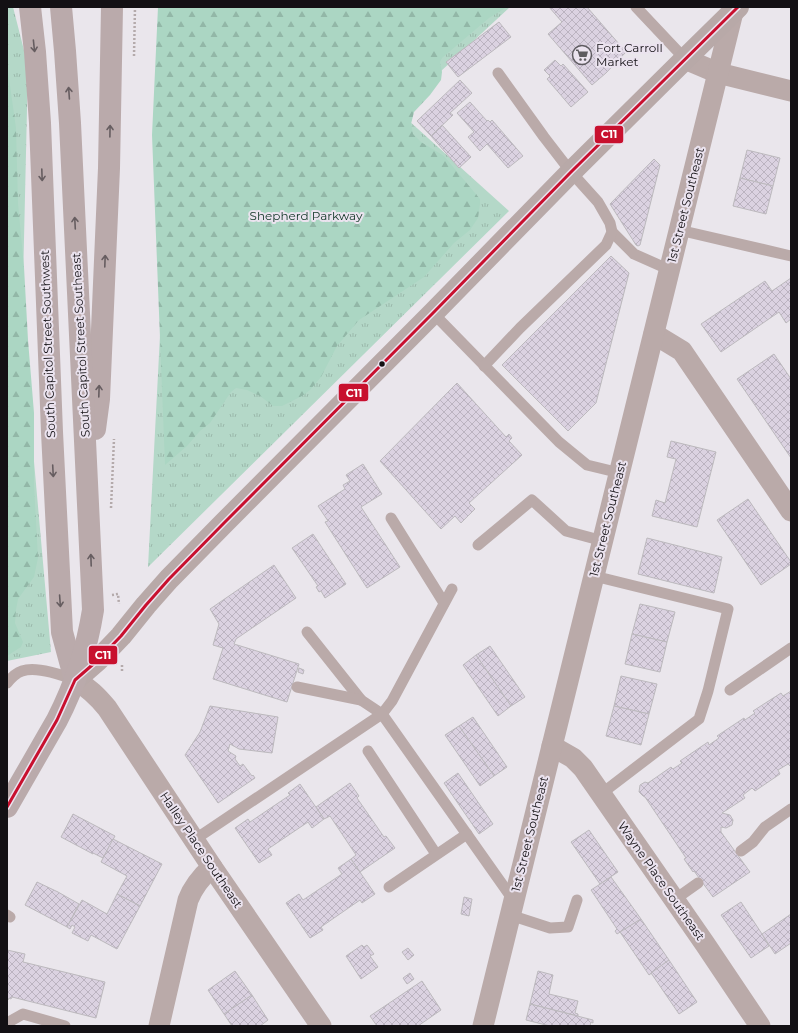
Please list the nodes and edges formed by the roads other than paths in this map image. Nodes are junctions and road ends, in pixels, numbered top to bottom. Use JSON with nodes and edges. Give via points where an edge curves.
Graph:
{"nodes":[{"id":1,"x":30,"y":7,"type":"edge"},
{"id":2,"x":61,"y":7,"type":"edge"},
{"id":3,"x":112,"y":7,"type":"edge"},
{"id":4,"x":636,"y":7,"type":"edge"},
{"id":5,"x":736,"y":10,"type":"edge"},
{"id":6,"x":685,"y":59,"type":"junction"},
{"id":7,"x":498,"y":73,"type":"dead end"},
{"id":8,"x":718,"y":73,"type":"junction"},
{"id":9,"x":791,"y":91,"type":"edge"},
{"id":10,"x":571,"y":172,"type":"junction"},
{"id":11,"x":680,"y":230,"type":"junction"},
{"id":12,"x":612,"y":232,"type":"junction"},
{"id":13,"x":791,"y":256,"type":"edge"},
{"id":14,"x":670,"y":270,"type":"junction"},
{"id":15,"x":433,"y":313,"type":"junction"},
{"id":16,"x":654,"y":334,"type":"junction"},
{"id":17,"x":484,"y":366,"type":"junction"},
{"id":18,"x":620,"y":473,"type":"junction"},
{"id":19,"x":88,"y":485,"type":"junction"},
{"id":20,"x":791,"y":511,"type":"edge"},
{"id":21,"x":391,"y":518,"type":"dead end"},
{"id":22,"x":602,"y":541,"type":"junction"},
{"id":23,"x":478,"y":545,"type":"dead end"},
{"id":24,"x":594,"y":576,"type":"junction"},
{"id":25,"x":452,"y":589,"type":"dead end"},
{"id":26,"x":444,"y":603,"type":"junction"},
{"id":27,"x":308,"y":632,"type":"dead end"},
{"id":28,"x":791,"y":648,"type":"edge"},
{"id":29,"x":75,"y":680,"type":"junction"},
{"id":30,"x":7,"y":683,"type":"edge"},
{"id":31,"x":297,"y":687,"type":"dead end"},
{"id":32,"x":730,"y":690,"type":"dead end"},
{"id":33,"x":361,"y":700,"type":"junction"},
{"id":34,"x":382,"y":714,"type":"junction"},
{"id":35,"x":552,"y":746,"type":"junction"},
{"id":36,"x":368,"y":751,"type":"dead end"},
{"id":37,"x":602,"y":794,"type":"junction"},
{"id":38,"x":7,"y":807,"type":"edge"},
{"id":39,"x":791,"y":809,"type":"edge"},
{"id":40,"x":467,"y":834,"type":"junction"},
{"id":41,"x":194,"y":840,"type":"junction"},
{"id":42,"x":741,"y":851,"type":"dead end"},
{"id":43,"x":436,"y":854,"type":"junction"},
{"id":44,"x":212,"y":867,"type":"junction"},
{"id":45,"x":698,"y":883,"type":"dead end"},
{"id":46,"x":389,"y":887,"type":"dead end"},
{"id":47,"x":576,"y":900,"type":"dead end"},
{"id":48,"x":674,"y":900,"type":"junction"},
{"id":49,"x":512,"y":908,"type":"junction"},
{"id":50,"x":7,"y":1023,"type":"edge"},
{"id":51,"x":65,"y":1026,"type":"edge"},
{"id":52,"x":159,"y":1026,"type":"edge"},
{"id":53,"x":321,"y":1026,"type":"edge"},
{"id":54,"x":483,"y":1026,"type":"edge"},
{"id":55,"x":760,"y":1026,"type":"edge"}],
"edges":[{"from":1,"to":29,"type":"main road","name":"South Capitol Street Southwest","one_way":true,"via":[[40,124],[62,632]]},
{"from":19,"to":2,"type":"main road","name":"South Capitol Street Southeast","one_way":true,"via":[[66,51]]},
{"from":19,"to":3,"type":"main road","one_way":true,"via":[[100,391]]},
{"from":4,"to":6,"type":"lane"},
{"from":5,"to":6,"type":"main road"},
{"from":5,"to":8,"type":"street","name":"1st Street Southeast"},
{"from":6,"to":8,"type":"street"},
{"from":6,"to":10,"type":"main road"},
{"from":7,"to":10,"type":"lane"},
{"from":8,"to":9,"type":"street"},
{"from":8,"to":11,"type":"street","name":"1st Street Southeast"},
{"from":10,"to":12,"type":"lane","via":[[598,202]]},
{"from":10,"to":15,"type":"main road"},
{"from":11,"to":13,"type":"lane"},
{"from":11,"to":14,"type":"street","name":"1st Street Southeast"},
{"from":12,"to":14,"type":"lane","via":[[634,254]]},
{"from":12,"to":17,"type":"lane","via":[[606,245]]},
{"from":14,"to":16,"type":"street","name":"1st Street Southeast"},
{"from":15,"to":17,"type":"lane"},
{"from":15,"to":29,"type":"main road","via":[[169,579],[117,640]]},
{"from":16,"to":18,"type":"street","name":"1st Street Southeast"},
{"from":16,"to":20,"type":"street","via":[[682,351]]},
{"from":17,"to":18,"type":"lane","via":[[559,442],[587,465]]},
{"from":18,"to":22,"type":"street","name":"1st Street Southeast"},
{"from":29,"to":19,"type":"main road","name":"South Capitol Street Southeast","one_way":true,"via":[[86,648],[94,610]]},
{"from":21,"to":26,"type":"lane"},
{"from":22,"to":23,"type":"lane","via":[[566,532],[532,500]]},
{"from":22,"to":24,"type":"street","name":"1st Street Southeast"},
{"from":24,"to":35,"type":"street","name":"1st Street Southeast"},
{"from":24,"to":37,"type":"lane","via":[[728,609],[699,719]]},
{"from":25,"to":26,"type":"lane"},
{"from":26,"to":34,"type":"lane","via":[[392,701]]},
{"from":27,"to":33,"type":"lane"},
{"from":28,"to":32,"type":"lane"},
{"from":29,"to":30,"type":"lane","via":[[47,671],[28,670],[18,673]]},
{"from":29,"to":38,"type":"main road","name":"South Capitol Street Southeast","via":[[57,720]]},
{"from":29,"to":41,"type":"street","name":"Halley Place Southeast","via":[[99,697]]},
{"from":31,"to":33,"type":"lane"},
{"from":33,"to":34,"type":"lane"},
{"from":34,"to":40,"type":"lane"},
{"from":34,"to":41,"type":"lane"},
{"from":35,"to":37,"type":"street","name":"Wayne Place Southeast","via":[[573,758]]},
{"from":35,"to":49,"type":"street","name":"1st Street Southeast"},
{"from":36,"to":43,"type":"lane"},
{"from":37,"to":48,"type":"street","name":"Wayne Place Southeast"},
{"from":39,"to":42,"type":"lane","via":[[765,827],[753,842]]},
{"from":40,"to":43,"type":"lane"},
{"from":40,"to":49,"type":"lane"},
{"from":41,"to":44,"type":"street","name":"Halley Place Southeast"},
{"from":43,"to":46,"type":"lane"},
{"from":44,"to":52,"type":"street","via":[[198,880],[188,900]]},
{"from":44,"to":53,"type":"street","name":"Halley Place Southeast"},
{"from":45,"to":48,"type":"lane"},
{"from":47,"to":49,"type":"lane","via":[[568,927],[550,928]]},
{"from":48,"to":55,"type":"street","name":"Wayne Place Southeast"},
{"from":49,"to":54,"type":"street","name":"1st Street Southeast"},
{"from":50,"to":51,"type":"lane","via":[[23,1014]]}]}
